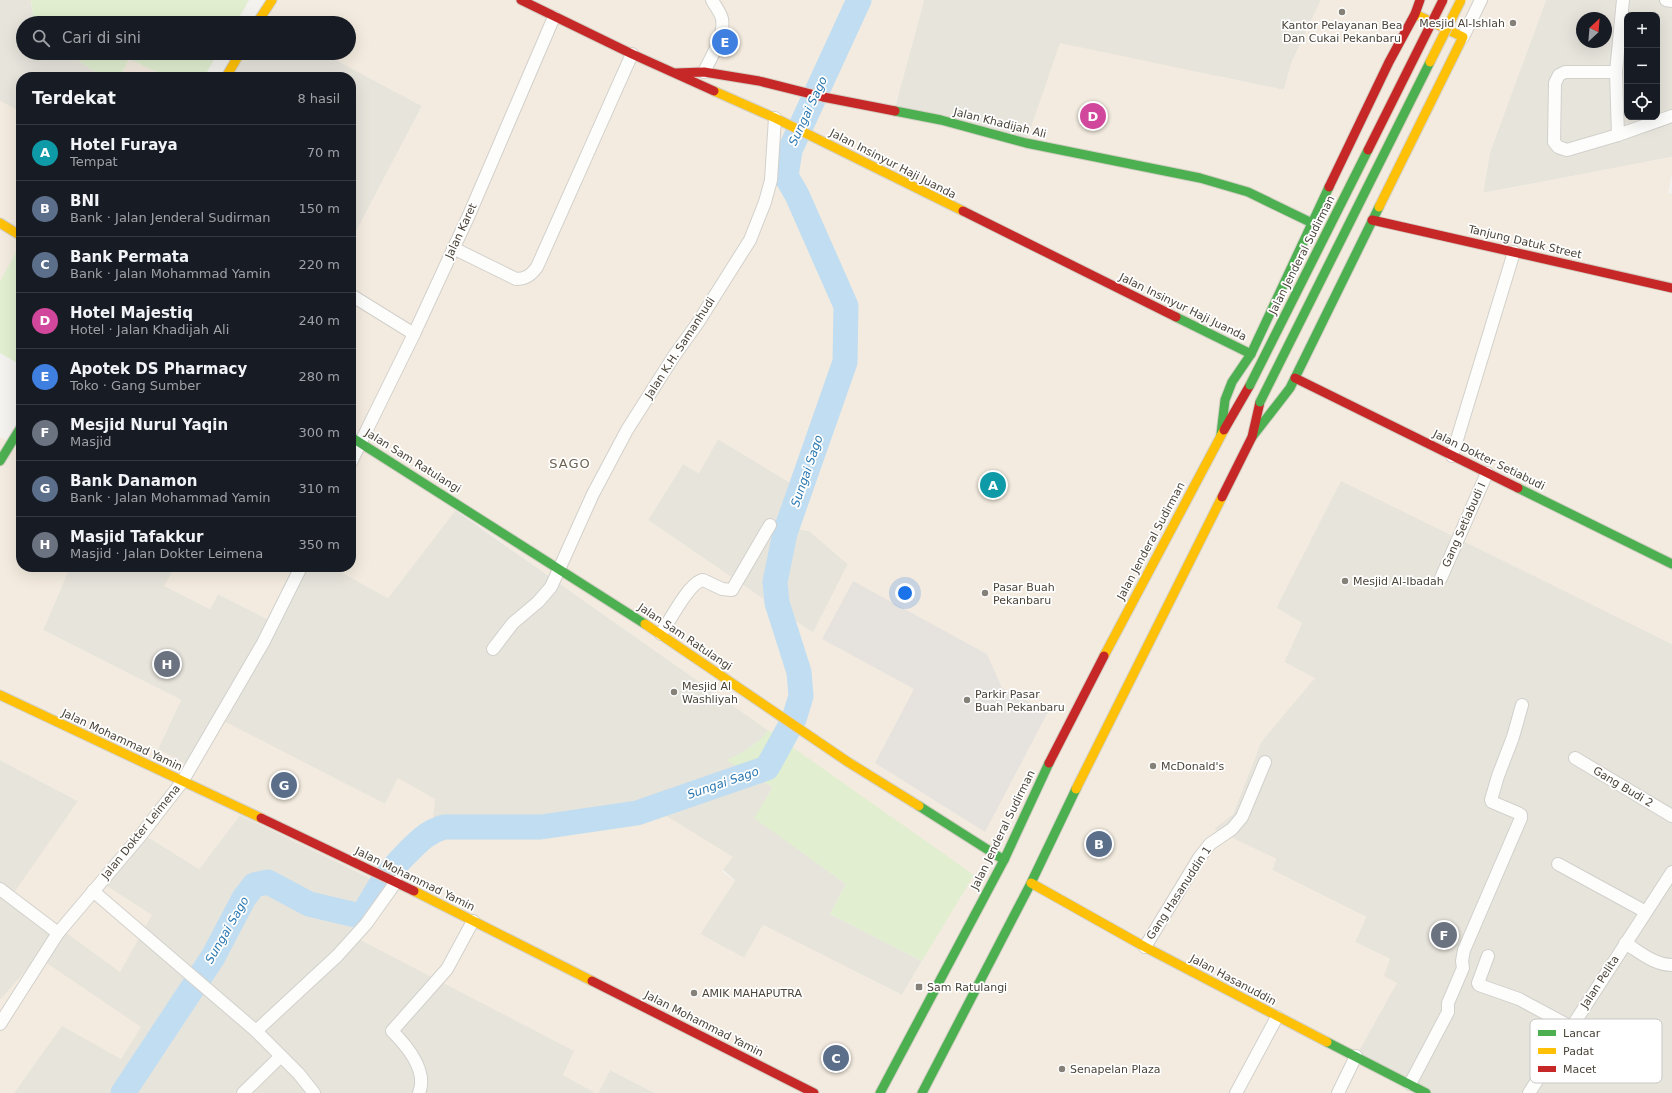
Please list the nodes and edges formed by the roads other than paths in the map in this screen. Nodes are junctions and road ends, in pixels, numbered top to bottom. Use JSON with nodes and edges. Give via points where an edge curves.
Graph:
{"nodes":[{"id":1,"x":272,"y":0,"type":"edge"},
{"id":2,"x":521,"y":0,"type":"edge"},
{"id":3,"x":712,"y":0,"type":"edge"},
{"id":4,"x":1420,"y":0,"type":"edge"},
{"id":5,"x":1443,"y":0,"type":"edge"},
{"id":6,"x":1461,"y":0,"type":"edge"},
{"id":7,"x":1481,"y":0,"type":"edge"},
{"id":8,"x":1623,"y":0,"type":"edge"},
{"id":9,"x":1666,"y":0,"type":"edge"},
{"id":10,"x":1672,"y":1,"type":"edge"},
{"id":11,"x":1415,"y":14,"type":"junction"},
{"id":12,"x":262,"y":16,"type":"edge"},
{"id":13,"x":554,"y":17,"type":"junction"},
{"id":14,"x":1463,"y":37,"type":"junction"},
{"id":15,"x":632,"y":54,"type":"junction"},
{"id":16,"x":236,"y":60,"type":"edge"},
{"id":17,"x":229,"y":72,"type":"edge"},
{"id":18,"x":704,"y":72,"type":"junction"},
{"id":19,"x":1616,"y":72,"type":"junction"},
{"id":20,"x":676,"y":73,"type":"junction"},
{"id":21,"x":1672,"y":116,"type":"edge"},
{"id":22,"x":775,"y":118,"type":"junction"},
{"id":23,"x":1618,"y":135,"type":"junction"},
{"id":24,"x":1372,"y":220,"type":"junction"},
{"id":25,"x":0,"y":223,"type":"edge"},
{"id":26,"x":1312,"y":223,"type":"junction"},
{"id":27,"x":16,"y":233,"type":"edge"},
{"id":28,"x":453,"y":248,"type":"junction"},
{"id":29,"x":1514,"y":252,"type":"junction"},
{"id":30,"x":1672,"y":288,"type":"edge"},
{"id":31,"x":356,"y":298,"type":"edge"},
{"id":32,"x":414,"y":334,"type":"junction"},
{"id":33,"x":1252,"y":354,"type":"junction"},
{"id":34,"x":1295,"y":378,"type":"junction"},
{"id":35,"x":1221,"y":434,"type":"junction"},
{"id":36,"x":16,"y":435,"type":"edge"},
{"id":37,"x":1252,"y":437,"type":"junction"},
{"id":38,"x":356,"y":439,"type":"edge"},
{"id":39,"x":1452,"y":456,"type":"junction"},
{"id":40,"x":0,"y":461,"type":"edge"},
{"id":41,"x":1487,"y":473,"type":"junction"},
{"id":42,"x":770,"y":525,"type":"dead end"},
{"id":43,"x":1672,"y":564,"type":"edge"},
{"id":44,"x":559,"y":570,"type":"junction"},
{"id":45,"x":298,"y":572,"type":"edge"},
{"id":46,"x":1441,"y":578,"type":"dead end"},
{"id":47,"x":661,"y":634,"type":"junction"},
{"id":48,"x":492,"y":649,"type":"dead end"},
{"id":49,"x":0,"y":695,"type":"edge"},
{"id":50,"x":1522,"y":705,"type":"dead end"},
{"id":51,"x":1575,"y":758,"type":"dead end"},
{"id":52,"x":1265,"y":762,"type":"dead end"},
{"id":53,"x":182,"y":782,"type":"junction"},
{"id":54,"x":1672,"y":816,"type":"edge"},
{"id":55,"x":1004,"y":860,"type":"junction"},
{"id":56,"x":1558,"y":864,"type":"dead end"},
{"id":57,"x":1672,"y":872,"type":"edge"},
{"id":58,"x":394,"y":881,"type":"junction"},
{"id":59,"x":1031,"y":883,"type":"junction"},
{"id":60,"x":0,"y":889,"type":"edge"},
{"id":61,"x":92,"y":892,"type":"junction"},
{"id":62,"x":1646,"y":912,"type":"junction"},
{"id":63,"x":473,"y":921,"type":"junction"},
{"id":64,"x":58,"y":933,"type":"junction"},
{"id":65,"x":1625,"y":943,"type":"junction"},
{"id":66,"x":1145,"y":947,"type":"junction"},
{"id":67,"x":1488,"y":956,"type":"dead end"},
{"id":68,"x":1672,"y":965,"type":"edge"},
{"id":69,"x":1277,"y":1017,"type":"junction"},
{"id":70,"x":1555,"y":1019,"type":"edge"},
{"id":71,"x":1575,"y":1019,"type":"edge"},
{"id":72,"x":0,"y":1024,"type":"edge"},
{"id":73,"x":256,"y":1031,"type":"junction"},
{"id":74,"x":280,"y":1056,"type":"junction"},
{"id":75,"x":1356,"y":1056,"type":"junction"},
{"id":76,"x":1535,"y":1083,"type":"edge"},
{"id":77,"x":1410,"y":1084,"type":"junction"},
{"id":78,"x":243,"y":1093,"type":"edge"},
{"id":79,"x":314,"y":1093,"type":"edge"},
{"id":80,"x":419,"y":1093,"type":"edge"},
{"id":81,"x":814,"y":1093,"type":"edge"},
{"id":82,"x":880,"y":1093,"type":"edge"},
{"id":83,"x":922,"y":1093,"type":"edge"},
{"id":84,"x":1236,"y":1093,"type":"edge"},
{"id":85,"x":1338,"y":1093,"type":"edge"},
{"id":86,"x":1426,"y":1093,"type":"edge"},
{"id":87,"x":1529,"y":1093,"type":"edge"}],
"edges":[{"from":1,"to":12,"type":"main road"},
{"from":2,"to":13,"type":"main road","name":"Jalan Insinyur Haji Juanda"},
{"from":3,"to":18,"type":"street","via":[[722,19],[722,27]]},
{"from":4,"to":11,"type":"main road"},
{"from":5,"to":35,"type":"main road","name":"Jalan Jenderal Sudirman","bridge":true,"via":[[1250,385]]},
{"from":6,"to":37,"type":"main road","bridge":true,"via":[[1260,402]]},
{"from":7,"to":14,"type":"street"},
{"from":8,"to":19,"type":"street"},
{"from":9,"to":10,"type":"street"},
{"from":11,"to":14,"type":"main road"},
{"from":11,"to":26,"type":"main road","via":[[1389,62]]},
{"from":13,"to":15,"type":"main road","name":"Jalan Insinyur Haji Juanda"},
{"from":13,"to":28,"type":"street","name":"Jalan Karet"},
{"from":14,"to":24,"type":"main road"},
{"from":15,"to":20,"type":"main road","name":"Jalan Insinyur Haji Juanda"},
{"from":15,"to":28,"type":"street","via":[[533,273],[525,278],[516,279]]},
{"from":16,"to":17,"type":"main road"},
{"from":18,"to":20,"type":"main road","name":"Jalan Khadijah Ali"},
{"from":18,"to":26,"type":"main road","name":"Jalan Khadijah Ali","via":[[759,81],[823,97],[940,120],[1026,142],[1200,178],[1248,192]]},
{"from":19,"to":23,"type":"street"},
{"from":19,"to":23,"type":"street","via":[[1565,72],[1559,75],[1555,83],[1554,142],[1558,147],[1567,150]]},
{"from":20,"to":22,"type":"main road","name":"Jalan Insinyur Haji Juanda"},
{"from":21,"to":23,"type":"street"},
{"from":22,"to":33,"type":"main road","name":"Jalan Insinyur Haji Juanda"},
{"from":22,"to":44,"type":"street","name":"Jalan K.H. Samanhudi","via":[[771,180],[750,240],[627,430],[595,489]]},
{"from":24,"to":29,"type":"main road","name":"Tanjung Datuk Street"},
{"from":24,"to":34,"type":"main road"},
{"from":25,"to":27,"type":"main road"},
{"from":26,"to":33,"type":"main road"},
{"from":28,"to":32,"type":"street","name":"Jalan Karet"},
{"from":29,"to":30,"type":"main road","name":"Tanjung Datuk Street"},
{"from":29,"to":39,"type":"street"},
{"from":31,"to":32,"type":"street"},
{"from":32,"to":38,"type":"street","name":"Jalan Karet"},
{"from":33,"to":35,"type":"main road","via":[[1237,372],[1226,394],[1222,407]]},
{"from":34,"to":37,"type":"main road","via":[[1285,396]]},
{"from":34,"to":39,"type":"main road","name":"Jalan Dokter Setiabudi"},
{"from":35,"to":55,"type":"main road","name":"Jalan Jenderal Sudirman","via":[[1064,728]]},
{"from":36,"to":40,"type":"main road"},
{"from":37,"to":59,"type":"main road","via":[[1120,698]]},
{"from":38,"to":44,"type":"main road","name":"Jalan Sam Ratulangi"},
{"from":39,"to":41,"type":"main road","name":"Jalan Dokter Setiabudi"},
{"from":41,"to":43,"type":"main road","name":"Jalan Dokter Setiabudi"},
{"from":41,"to":46,"type":"street","name":"Gang Setiabudi I"},
{"from":42,"to":47,"type":"street","via":[[732,590],[722,589],[703,580],[697,582]]},
{"from":44,"to":47,"type":"main road","name":"Jalan Sam Ratulangi"},
{"from":44,"to":48,"type":"street","name":"Jalan K.H. Samanhudi","via":[[551,587],[513,623]]},
{"from":45,"to":53,"type":"street","name":"Jalan Dokter Leimena","via":[[259,650]]},
{"from":47,"to":55,"type":"main road","name":"Jalan Sam Ratulangi","via":[[800,730]]},
{"from":49,"to":53,"type":"main road","name":"Jalan Mohammad Yamin"},
{"from":50,"to":77,"type":"street","via":[[1491,798],[1492,802],[1521,814],[1521,818],[1464,950],[1463,968],[1448,1003],[1448,1012]]},
{"from":51,"to":54,"type":"street","name":"Gang Budi 2"},
{"from":52,"to":66,"type":"street","name":"Gang Hasanuddin 1","via":[[1239,820],[1229,831],[1210,844],[1199,858]]},
{"from":53,"to":58,"type":"main road","name":"Jalan Mohammad Yamin"},
{"from":53,"to":61,"type":"street","name":"Jalan Dokter Leimena"},
{"from":55,"to":82,"type":"main road","name":"Jalan Jenderal Sudirman"},
{"from":56,"to":62,"type":"street"},
{"from":57,"to":62,"type":"street","name":"Jalan Pelita"},
{"from":58,"to":63,"type":"main road","name":"Jalan Mohammad Yamin"},
{"from":58,"to":73,"type":"street","via":[[366,924],[337,956]]},
{"from":59,"to":66,"type":"main road","name":"Jalan Hasanuddin"},
{"from":59,"to":83,"type":"main road"},
{"from":60,"to":64,"type":"street"},
{"from":61,"to":64,"type":"street","name":"Jalan Dokter Leimena"},
{"from":61,"to":73,"type":"street"},
{"from":62,"to":65,"type":"street","name":"Jalan Pelita"},
{"from":63,"to":80,"type":"street","via":[[447,969],[392,1031],[409,1049],[421,1076],[422,1086]]},
{"from":63,"to":81,"type":"main road","name":"Jalan Mohammad Yamin"},
{"from":64,"to":72,"type":"street","name":"Jalan Dokter Leimena"},
{"from":65,"to":68,"type":"street","via":[[1652,960]]},
{"from":65,"to":71,"type":"street","name":"Jalan Pelita"},
{"from":66,"to":69,"type":"main road","name":"Jalan Hasanuddin"},
{"from":67,"to":70,"type":"street","via":[[1479,985],[1519,999]]},
{"from":69,"to":75,"type":"main road","name":"Jalan Hasanuddin"},
{"from":69,"to":84,"type":"street"},
{"from":73,"to":74,"type":"street"},
{"from":74,"to":78,"type":"street"},
{"from":74,"to":79,"type":"street"},
{"from":75,"to":77,"type":"main road","name":"Jalan Hasanuddin"},
{"from":75,"to":85,"type":"street"},
{"from":76,"to":87,"type":"street","name":"Jalan Pelita"},
{"from":77,"to":86,"type":"main road","name":"Jalan Hasanuddin"}]}
